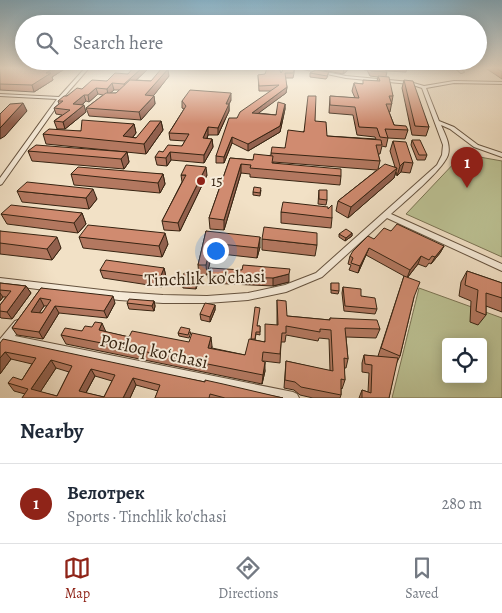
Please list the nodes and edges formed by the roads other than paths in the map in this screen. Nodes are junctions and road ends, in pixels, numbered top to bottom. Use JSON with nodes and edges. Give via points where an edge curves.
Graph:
{"nodes":[{"id":1,"x":70,"y":87,"type":"edge"},
{"id":2,"x":424,"y":87,"type":"edge"},
{"id":3,"x":0,"y":95,"type":"edge"},
{"id":4,"x":60,"y":98,"type":"junction"},
{"id":5,"x":438,"y":122,"type":"junction"},
{"id":6,"x":502,"y":154,"type":"edge"},
{"id":7,"x":0,"y":183,"type":"edge"},
{"id":8,"x":387,"y":216,"type":"junction"},
{"id":9,"x":502,"y":268,"type":"edge"},
{"id":10,"x":0,"y":281,"type":"edge"},
{"id":11,"x":23,"y":316,"type":"edge"},
{"id":12,"x":4,"y":343,"type":"edge"},
{"id":13,"x":293,"y":398,"type":"edge"}],
"edges":[{"from":1,"to":4,"type":"street"},
{"from":2,"to":5,"type":"street","name":"Tinchlik ko'chasi"},
{"from":3,"to":4,"type":"street"},
{"from":4,"to":7,"type":"street"},
{"from":5,"to":6,"type":"street","via":[[476,146]]},
{"from":5,"to":8,"type":"street","name":"Tinchlik ko'chasi","via":[[446,144],[445,155],[439,166]]},
{"from":8,"to":9,"type":"street"},
{"from":8,"to":10,"type":"street","name":"Tinchlik ko'chasi","via":[[319,275],[282,291],[163,300],[41,290]]},
{"from":11,"to":12,"type":"street","name":"Porloq koʻchasi"},
{"from":12,"to":13,"type":"street","name":"Porloq koʻchasi"}]}
